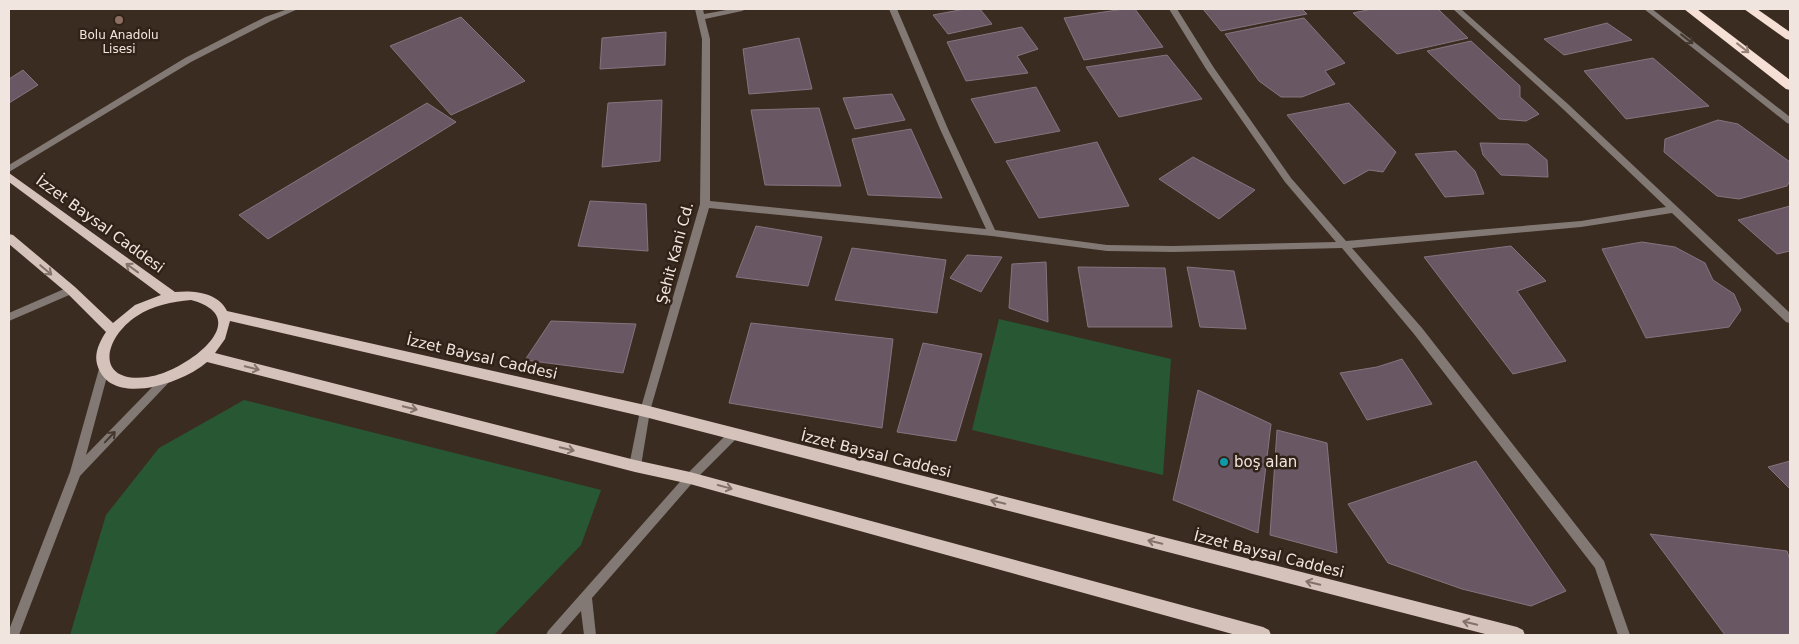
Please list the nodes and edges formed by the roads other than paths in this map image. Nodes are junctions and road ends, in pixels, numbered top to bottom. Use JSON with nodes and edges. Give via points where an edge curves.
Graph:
{"nodes":[{"id":1,"x":294,"y":9,"type":"edge"},
{"id":2,"x":742,"y":9,"type":"edge"},
{"id":3,"x":893,"y":9,"type":"edge"},
{"id":4,"x":1173,"y":9,"type":"edge"},
{"id":5,"x":1457,"y":9,"type":"edge"},
{"id":6,"x":1648,"y":9,"type":"edge"},
{"id":7,"x":1690,"y":9,"type":"edge"},
{"id":8,"x":1750,"y":9,"type":"edge"},
{"id":9,"x":701,"y":13,"type":"edge"},
{"id":10,"x":1790,"y":37,"type":"edge"},
{"id":11,"x":1790,"y":86,"type":"edge"},
{"id":12,"x":1790,"y":121,"type":"edge"},
{"id":13,"x":9,"y":169,"type":"edge"},
{"id":14,"x":9,"y":177,"type":"edge"},
{"id":15,"x":705,"y":204,"type":"junction"},
{"id":16,"x":1674,"y":209,"type":"junction"},
{"id":17,"x":992,"y":233,"type":"junction"},
{"id":18,"x":9,"y":238,"type":"edge"},
{"id":19,"x":1344,"y":245,"type":"junction"},
{"id":20,"x":71,"y":290,"type":"junction"},
{"id":21,"x":172,"y":297,"type":"junction"},
{"id":22,"x":224,"y":315,"type":"junction"},
{"id":23,"x":9,"y":317,"type":"edge"},
{"id":24,"x":1790,"y":319,"type":"edge"},
{"id":25,"x":113,"y":331,"type":"junction"},
{"id":26,"x":205,"y":356,"type":"junction"},
{"id":27,"x":104,"y":369,"type":"junction"},
{"id":28,"x":168,"y":378,"type":"junction"},
{"id":29,"x":645,"y":411,"type":"junction"},
{"id":30,"x":734,"y":434,"type":"junction"},
{"id":31,"x":635,"y":466,"type":"junction"},
{"id":32,"x":76,"y":472,"type":"junction"},
{"id":33,"x":690,"y":478,"type":"junction"},
{"id":34,"x":586,"y":597,"type":"junction"},
{"id":35,"x":13,"y":635,"type":"edge"},
{"id":36,"x":552,"y":635,"type":"edge"},
{"id":37,"x":590,"y":635,"type":"edge"},
{"id":38,"x":1263,"y":635,"type":"edge"},
{"id":39,"x":1517,"y":635,"type":"edge"},
{"id":40,"x":1624,"y":635,"type":"edge"}],
"edges":[{"from":1,"to":13,"type":"street","via":[[188,60]]},
{"from":2,"to":9,"type":"street"},
{"from":3,"to":17,"type":"street"},
{"from":4,"to":19,"type":"street","via":[[1210,69],[1288,180]]},
{"from":5,"to":16,"type":"street"},
{"from":6,"to":12,"type":"street","one_way":true},
{"from":7,"to":11,"type":"highway","one_way":true},
{"from":8,"to":10,"type":"highway"},
{"from":9,"to":15,"type":"street","name":"Şehit Kani Cd.","via":[[706,39]]},
{"from":21,"to":14,"type":"main road","name":"İzzet Baysal Caddesi","one_way":true},
{"from":15,"to":17,"type":"street"},
{"from":15,"to":29,"type":"street","name":"Şehit Kani Cd."},
{"from":16,"to":19,"type":"street","via":[[1581,224]]},
{"from":16,"to":24,"type":"street"},
{"from":17,"to":19,"type":"street","via":[[1107,248]]},
{"from":18,"to":20,"type":"main road","one_way":true},
{"from":19,"to":40,"type":"street","via":[[1418,332],[1600,565]]},
{"from":20,"to":23,"type":"street"},
{"from":20,"to":25,"type":"main road"},
{"from":21,"to":22,"type":"main road","via":[[191,295],[207,298],[218,304]]},
{"from":21,"to":25,"type":"main road","via":[[139,309]]},
{"from":22,"to":26,"type":"main road","via":[[224,328]]},
{"from":22,"to":29,"type":"main road","name":"İzzet Baysal Caddesi"},
{"from":25,"to":27,"type":"main road","via":[[104,344],[101,357]]},
{"from":26,"to":28,"type":"main road"},
{"from":26,"to":31,"type":"main road","one_way":true},
{"from":27,"to":28,"type":"main road","via":[[113,378],[128,383]]},
{"from":27,"to":32,"type":"street"},
{"from":32,"to":28,"type":"street","one_way":true},
{"from":29,"to":30,"type":"main road","name":"İzzet Baysal Caddesi"},
{"from":29,"to":31,"type":"street","name":"Şehit Kani Cd."},
{"from":30,"to":33,"type":"street"},
{"from":39,"to":30,"type":"main road","name":"İzzet Baysal Caddesi","one_way":true},
{"from":31,"to":33,"type":"main road"},
{"from":32,"to":35,"type":"street"},
{"from":33,"to":34,"type":"street"},
{"from":33,"to":38,"type":"main road","one_way":true},
{"from":34,"to":36,"type":"street"},
{"from":34,"to":37,"type":"street"}]}
